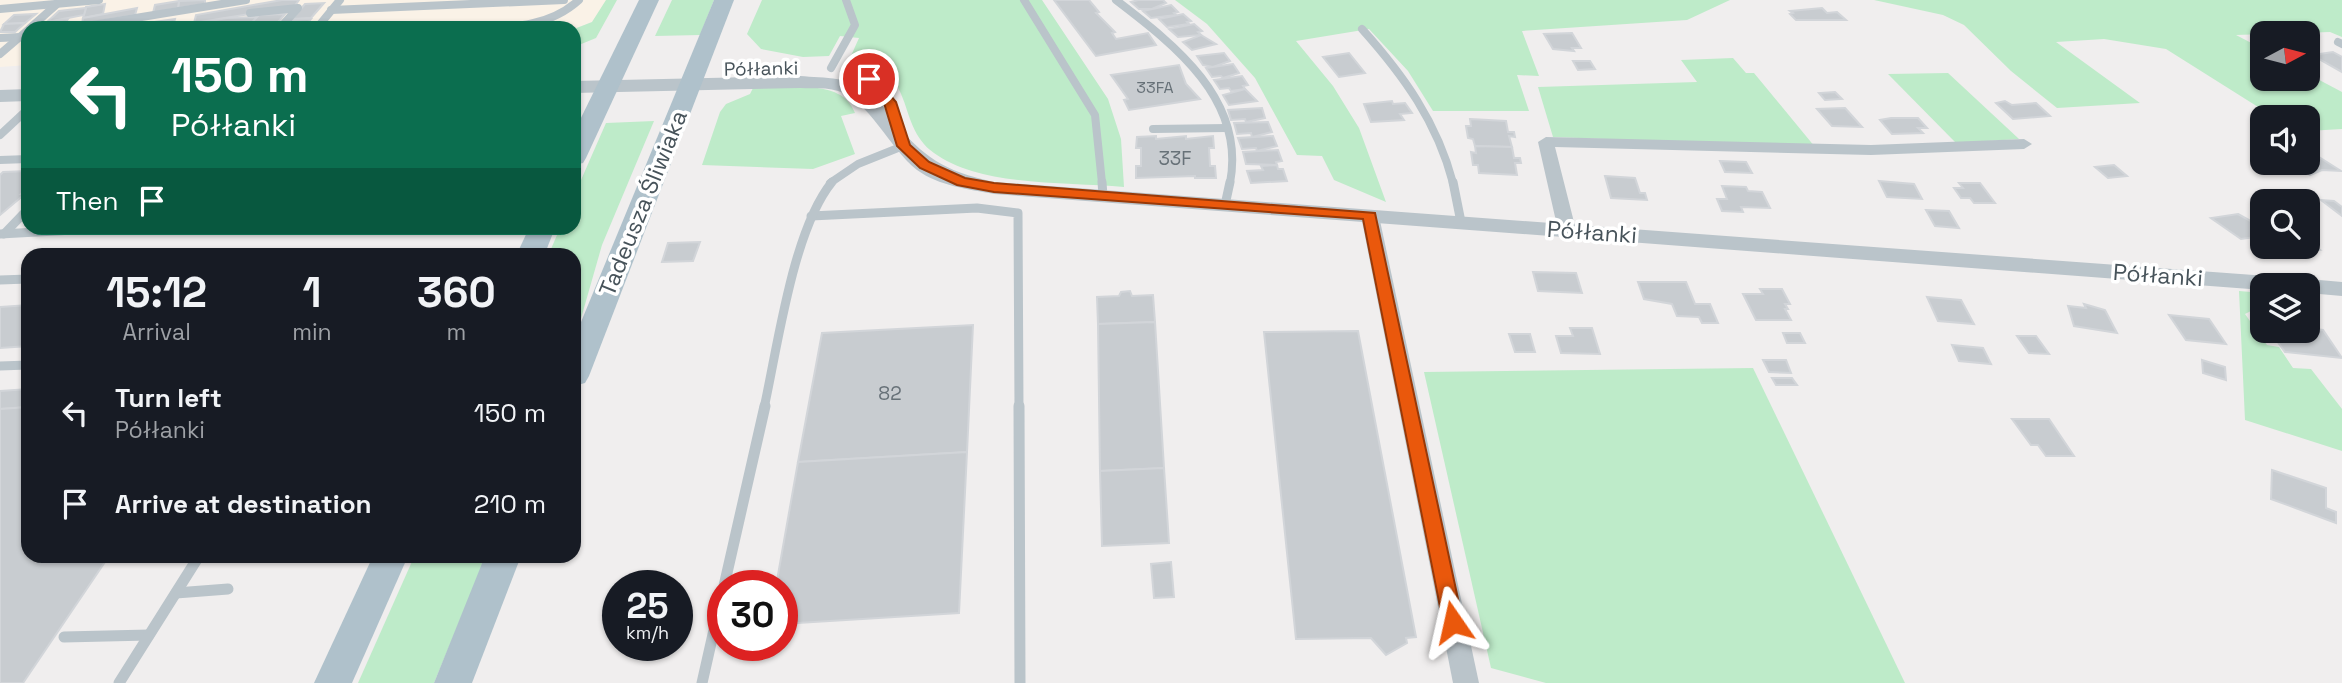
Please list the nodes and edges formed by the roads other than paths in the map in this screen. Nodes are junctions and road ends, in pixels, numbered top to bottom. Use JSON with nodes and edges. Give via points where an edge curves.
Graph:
{"nodes":[{"id":1,"x":61,"y":0,"type":"edge"},
{"id":2,"x":99,"y":0,"type":"edge"},
{"id":3,"x":246,"y":0,"type":"edge"},
{"id":4,"x":340,"y":0,"type":"edge"},
{"id":5,"x":564,"y":0,"type":"edge"},
{"id":6,"x":579,"y":0,"type":"edge"},
{"id":7,"x":649,"y":0,"type":"edge"},
{"id":8,"x":724,"y":0,"type":"edge"},
{"id":9,"x":846,"y":0,"type":"edge"},
{"id":10,"x":1024,"y":0,"type":"edge"},
{"id":11,"x":1116,"y":0,"type":"edge"},
{"id":12,"x":466,"y":2,"type":"edge"},
{"id":13,"x":54,"y":6,"type":"junction"},
{"id":14,"x":0,"y":9,"type":"edge"},
{"id":15,"x":331,"y":10,"type":"junction"},
{"id":16,"x":250,"y":13,"type":"dead end"},
{"id":17,"x":38,"y":21,"type":"edge"},
{"id":18,"x":117,"y":21,"type":"edge"},
{"id":19,"x":286,"y":21,"type":"edge"},
{"id":20,"x":322,"y":21,"type":"edge"},
{"id":21,"x":545,"y":21,"type":"edge"},
{"id":22,"x":1362,"y":29,"type":"dead end"},
{"id":23,"x":21,"y":36,"type":"edge"},
{"id":24,"x":0,"y":38,"type":"edge"},
{"id":25,"x":21,"y":38,"type":"edge"},
{"id":26,"x":0,"y":54,"type":"edge"},
{"id":27,"x":831,"y":68,"type":"junction"},
{"id":28,"x":581,"y":73,"type":"edge"},
{"id":29,"x":693,"y":77,"type":"junction"},
{"id":30,"x":609,"y":78,"type":"junction"},
{"id":31,"x":581,"y":85,"type":"edge"},
{"id":32,"x":21,"y":95,"type":"edge"},
{"id":33,"x":0,"y":96,"type":"edge"},
{"id":34,"x":21,"y":116,"type":"edge"},
{"id":35,"x":1227,"y":128,"type":"junction"},
{"id":36,"x":1153,"y":129,"type":"dead end"},
{"id":37,"x":0,"y":135,"type":"edge"},
{"id":38,"x":581,"y":142,"type":"edge"},
{"id":39,"x":2024,"y":145,"type":"dead end"},
{"id":40,"x":904,"y":146,"type":"junction"},
{"id":41,"x":21,"y":159,"type":"edge"},
{"id":42,"x":0,"y":160,"type":"edge"},
{"id":43,"x":1103,"y":196,"type":"junction"},
{"id":44,"x":1226,"y":205,"type":"junction"},
{"id":45,"x":21,"y":216,"type":"edge"},
{"id":46,"x":811,"y":216,"type":"junction"},
{"id":47,"x":1370,"y":216,"type":"junction"},
{"id":48,"x":1461,"y":222,"type":"junction"},
{"id":49,"x":1567,"y":230,"type":"junction"},
{"id":50,"x":21,"y":233,"type":"edge"},
{"id":51,"x":2,"y":234,"type":"edge"},
{"id":52,"x":21,"y":279,"type":"edge"},
{"id":53,"x":0,"y":280,"type":"edge"},
{"id":54,"x":2250,"y":282,"type":"edge"},
{"id":55,"x":2320,"y":287,"type":"edge"},
{"id":56,"x":2342,"y":289,"type":"edge"},
{"id":57,"x":581,"y":358,"type":"edge"},
{"id":58,"x":21,"y":365,"type":"edge"},
{"id":59,"x":0,"y":366,"type":"edge"},
{"id":60,"x":195,"y":563,"type":"edge"},
{"id":61,"x":388,"y":563,"type":"edge"},
{"id":62,"x":500,"y":563,"type":"edge"},
{"id":63,"x":727,"y":570,"type":"edge"},
{"id":64,"x":228,"y":589,"type":"dead end"},
{"id":65,"x":176,"y":593,"type":"junction"},
{"id":66,"x":149,"y":635,"type":"junction"},
{"id":67,"x":64,"y":637,"type":"dead end"},
{"id":68,"x":707,"y":660,"type":"edge"},
{"id":69,"x":119,"y":683,"type":"edge"},
{"id":70,"x":333,"y":683,"type":"edge"},
{"id":71,"x":453,"y":683,"type":"edge"},
{"id":72,"x":702,"y":683,"type":"edge"},
{"id":73,"x":1020,"y":683,"type":"edge"},
{"id":74,"x":1466,"y":683,"type":"edge"}],
"edges":[{"from":1,"to":13,"type":"lane"},
{"from":2,"to":13,"type":"lane"},
{"from":3,"to":18,"type":"lane"},
{"from":4,"to":15,"type":"lane"},
{"from":5,"to":12,"type":"lane"},
{"from":6,"to":21,"type":"lane"},
{"from":7,"to":30,"type":"main road"},
{"from":8,"to":29,"type":"main road","name":"Tadeusza Śliwiaka"},
{"from":9,"to":27,"type":"lane","via":[[855,25]]},
{"from":10,"to":43,"type":"lane","via":[[1096,115]]},
{"from":11,"to":35,"type":"lane","via":[[1183,53],[1213,94]]},
{"from":12,"to":15,"type":"lane"},
{"from":13,"to":14,"type":"lane"},
{"from":13,"to":17,"type":"lane"},
{"from":15,"to":20,"type":"lane"},
{"from":16,"to":19,"type":"lane","via":[[298,8]]},
{"from":22,"to":48,"type":"lane","via":[[1424,104],[1448,159]]},
{"from":23,"to":24,"type":"lane"},
{"from":25,"to":26,"type":"lane"},
{"from":27,"to":29,"type":"street","name":"Półłanki"},
{"from":27,"to":40,"type":"street","name":"Półłanki","via":[[878,85],[897,119]]},
{"from":28,"to":30,"type":"street","name":"Półłanki"},
{"from":29,"to":30,"type":"street","name":"Półłanki"},
{"from":29,"to":40,"type":"street","name":"Półłanki","via":[[847,87],[867,97]]},
{"from":29,"to":57,"type":"main road","name":"Tadeusza Śliwiaka"},
{"from":30,"to":31,"type":"street","name":"Półłanki"},
{"from":30,"to":38,"type":"main road"},
{"from":32,"to":33,"type":"street"},
{"from":34,"to":37,"type":"lane"},
{"from":35,"to":36,"type":"lane"},
{"from":35,"to":44,"type":"lane","via":[[1233,154]]},
{"from":39,"to":49,"type":"street","via":[[1871,150],[1546,142]]},
{"from":40,"to":43,"type":"street","name":"Półłanki","via":[[924,165],[962,182]]},
{"from":40,"to":46,"type":"lane","via":[[836,175]]},
{"from":41,"to":42,"type":"lane"},
{"from":43,"to":44,"type":"street","name":"Półłanki"},
{"from":44,"to":47,"type":"street","name":"Półłanki"},
{"from":45,"to":51,"type":"lane"},
{"from":46,"to":63,"type":"lane"},
{"from":46,"to":73,"type":"lane","via":[[977,208],[1018,213]]},
{"from":47,"to":48,"type":"street","name":"Półłanki"},
{"from":47,"to":74,"type":"street"},
{"from":48,"to":49,"type":"street","name":"Półłanki"},
{"from":49,"to":54,"type":"street","name":"Półłanki"},
{"from":50,"to":51,"type":"lane"},
{"from":52,"to":53,"type":"lane"},
{"from":55,"to":56,"type":"street"},
{"from":58,"to":59,"type":"lane"},
{"from":60,"to":65,"type":"lane"},
{"from":61,"to":70,"type":"main road"},
{"from":62,"to":71,"type":"main road"},
{"from":64,"to":65,"type":"lane"},
{"from":65,"to":66,"type":"lane"},
{"from":66,"to":67,"type":"lane"},
{"from":66,"to":69,"type":"lane"},
{"from":68,"to":72,"type":"lane"}]}
